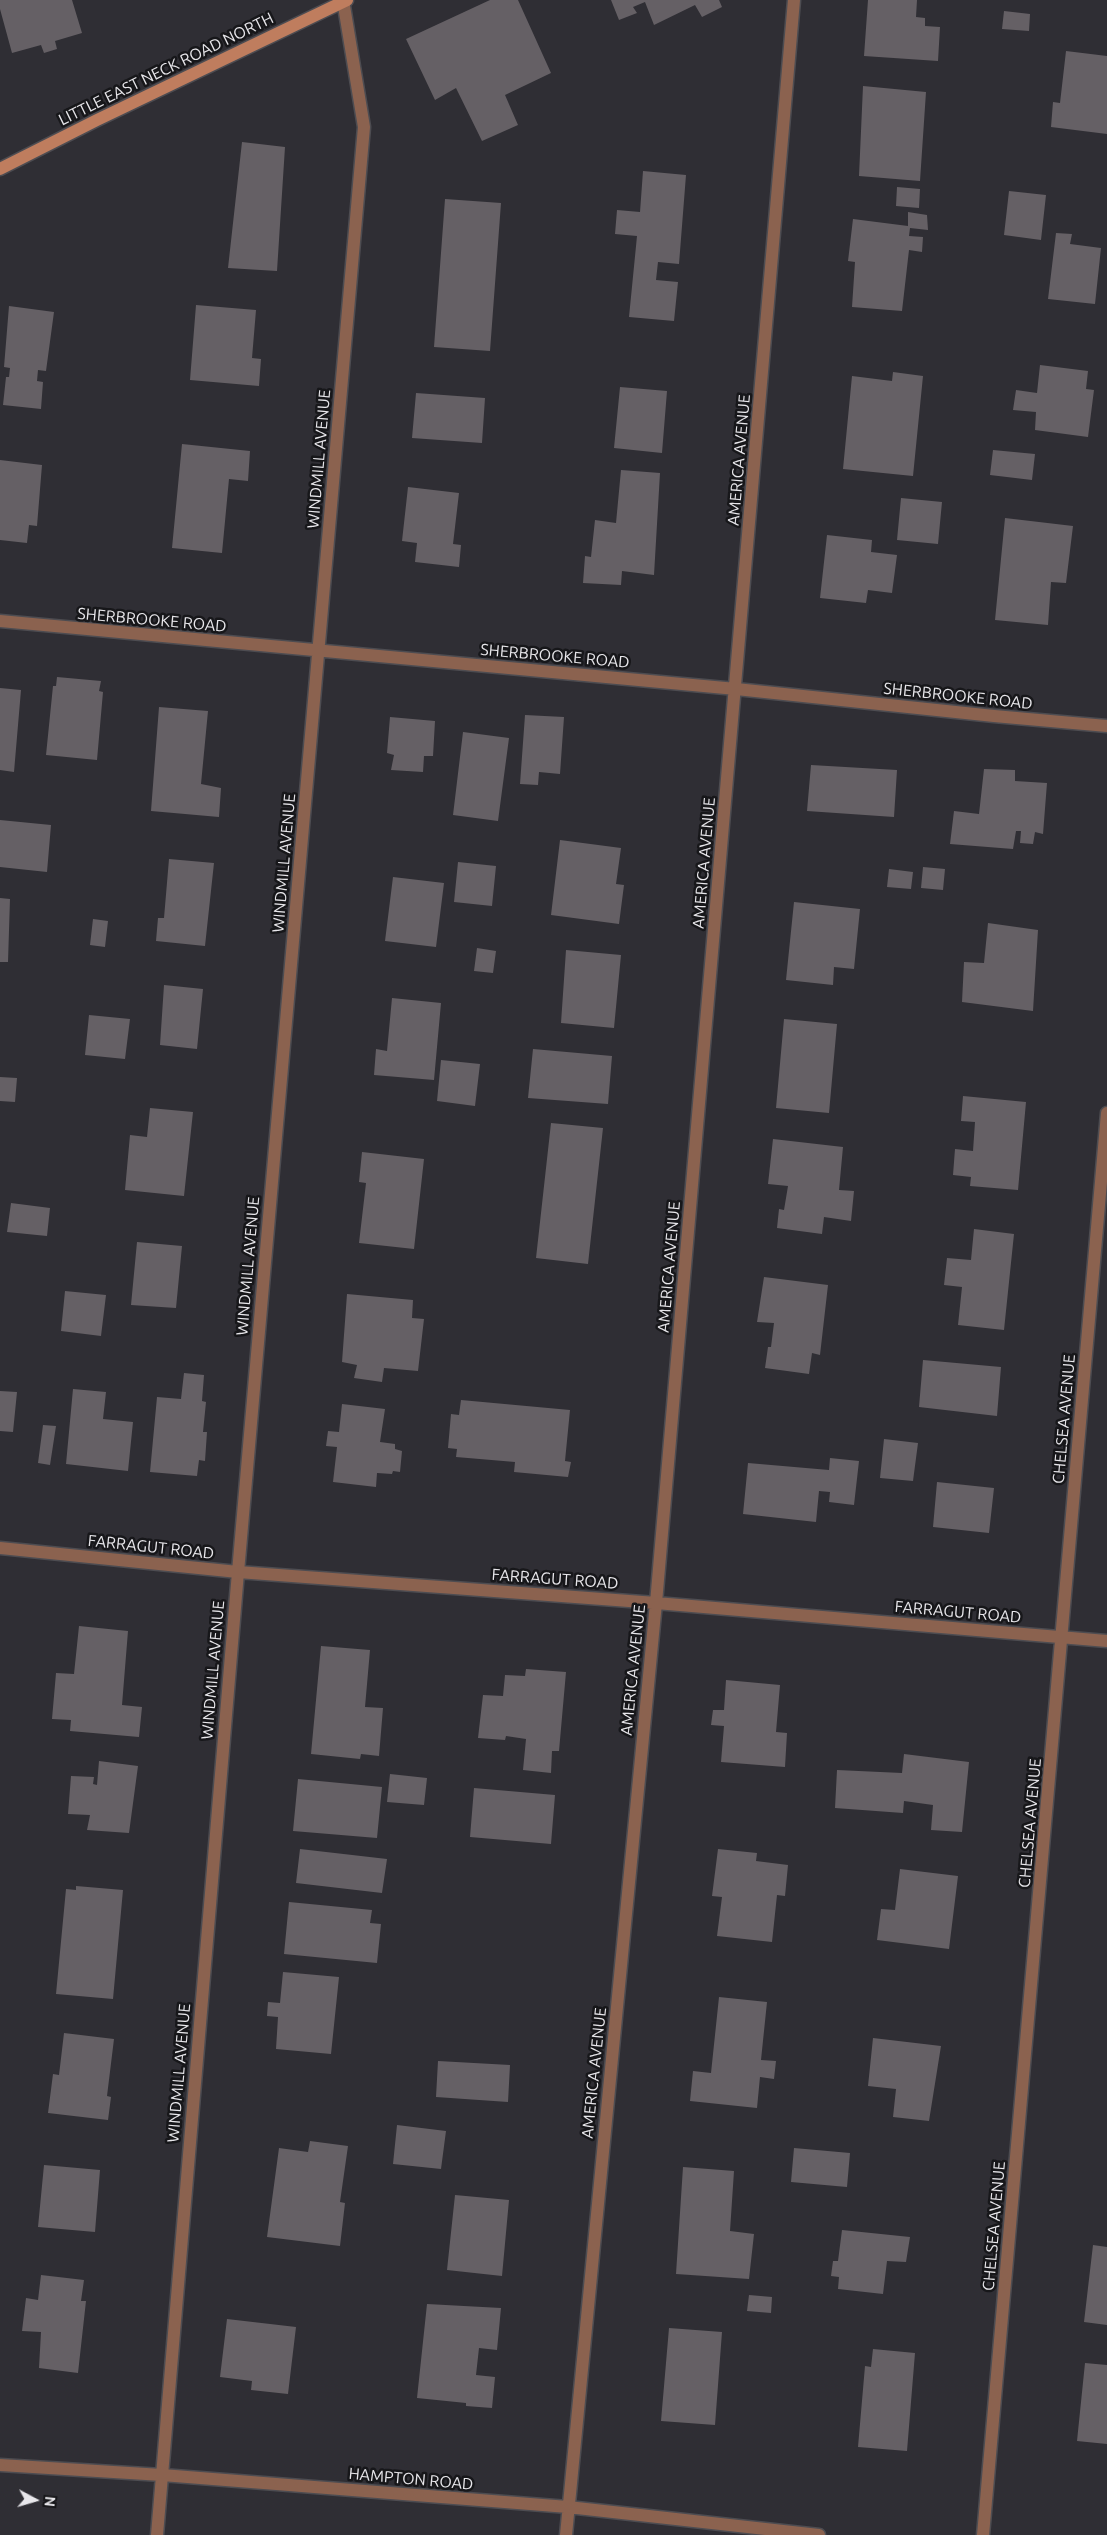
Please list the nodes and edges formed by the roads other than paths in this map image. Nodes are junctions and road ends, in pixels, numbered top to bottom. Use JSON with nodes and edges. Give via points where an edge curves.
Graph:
{"nodes":[{"id":1,"x":344,"y":0,"type":"edge"},
{"id":2,"x":794,"y":0,"type":"edge"},
{"id":3,"x":0,"y":169,"type":"edge"},
{"id":4,"x":0,"y":622,"type":"edge"},
{"id":5,"x":319,"y":652,"type":"junction"},
{"id":6,"x":736,"y":689,"type":"junction"},
{"id":7,"x":1107,"y":726,"type":"edge"},
{"id":8,"x":1107,"y":1113,"type":"edge"},
{"id":9,"x":0,"y":1548,"type":"edge"},
{"id":10,"x":238,"y":1572,"type":"junction"},
{"id":11,"x":656,"y":1603,"type":"junction"},
{"id":12,"x":1062,"y":1637,"type":"junction"},
{"id":13,"x":1107,"y":1641,"type":"edge"},
{"id":14,"x":0,"y":2465,"type":"edge"},
{"id":15,"x":162,"y":2475,"type":"junction"},
{"id":16,"x":568,"y":2507,"type":"junction"},
{"id":17,"x":157,"y":2535,"type":"edge"},
{"id":18,"x":566,"y":2535,"type":"edge"},
{"id":19,"x":820,"y":2535,"type":"edge"},
{"id":20,"x":983,"y":2535,"type":"edge"}],
"edges":[{"from":1,"to":3,"type":"main road","name":"LITTLE EAST NECK ROAD NORTH"},
{"from":1,"to":5,"type":"street","name":"WINDMILL AVENUE","via":[[364,128]]},
{"from":2,"to":6,"type":"street","name":"AMERICA AVENUE"},
{"from":4,"to":5,"type":"street","name":"SHERBROOKE ROAD"},
{"from":5,"to":6,"type":"street","name":"SHERBROOKE ROAD"},
{"from":5,"to":10,"type":"street","name":"WINDMILL AVENUE"},
{"from":6,"to":7,"type":"street","name":"SHERBROOKE ROAD"},
{"from":6,"to":11,"type":"street","name":"AMERICA AVENUE"},
{"from":8,"to":12,"type":"street","name":"CHELSEA AVENUE"},
{"from":9,"to":10,"type":"street","name":"FARRAGUT ROAD"},
{"from":10,"to":11,"type":"street","name":"FARRAGUT ROAD"},
{"from":10,"to":15,"type":"street","name":"WINDMILL AVENUE"},
{"from":11,"to":12,"type":"street","name":"FARRAGUT ROAD"},
{"from":11,"to":16,"type":"street","name":"AMERICA AVENUE"},
{"from":12,"to":13,"type":"street","name":"FARRAGUT ROAD"},
{"from":12,"to":20,"type":"street","name":"CHELSEA AVENUE"},
{"from":14,"to":15,"type":"street","name":"HAMPTON ROAD"},
{"from":15,"to":16,"type":"street","name":"HAMPTON ROAD"},
{"from":15,"to":17,"type":"street","name":"WINDMILL AVENUE"},
{"from":16,"to":18,"type":"street","name":"AMERICA AVENUE"},
{"from":16,"to":19,"type":"street","name":"HAMPTON ROAD"}]}
